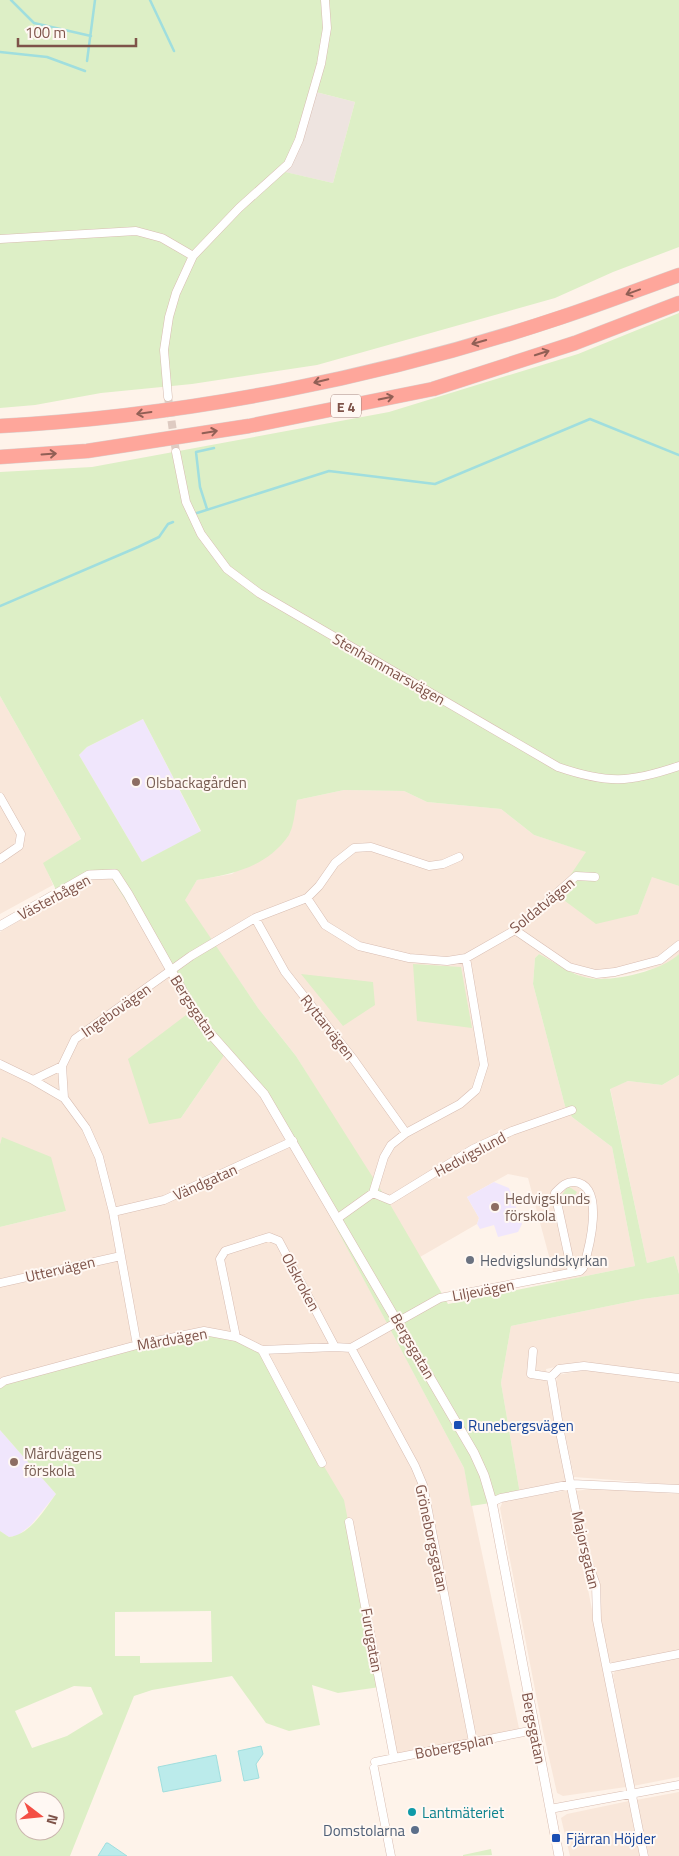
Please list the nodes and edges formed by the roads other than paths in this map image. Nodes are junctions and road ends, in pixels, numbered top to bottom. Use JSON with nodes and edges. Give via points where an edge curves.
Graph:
{"nodes":[{"id":1,"x":325,"y":0,"type":"edge"},
{"id":2,"x":0,"y":239,"type":"edge"},
{"id":3,"x":193,"y":256,"type":"junction"},
{"id":4,"x":679,"y":275,"type":"edge"},
{"id":5,"x":679,"y":303,"type":"edge"},
{"id":6,"x":168,"y":397,"type":"tunnel mouth"},
{"id":7,"x":0,"y":426,"type":"edge"},
{"id":8,"x":176,"y":452,"type":"tunnel mouth"},
{"id":9,"x":0,"y":457,"type":"edge"},
{"id":10,"x":679,"y":766,"type":"edge"},
{"id":11,"x":0,"y":797,"type":"edge"},
{"id":12,"x":459,"y":858,"type":"dead end"},
{"id":13,"x":0,"y":859,"type":"edge"},
{"id":14,"x":595,"y":877,"type":"dead end"},
{"id":15,"x":128,"y":894,"type":"joint"},
{"id":16,"x":307,"y":898,"type":"junction"},
{"id":17,"x":255,"y":918,"type":"junction"},
{"id":18,"x":0,"y":926,"type":"edge"},
{"id":19,"x":515,"y":930,"type":"junction"},
{"id":20,"x":679,"y":945,"type":"edge"},
{"id":21,"x":466,"y":958,"type":"junction"},
{"id":22,"x":170,"y":971,"type":"junction"},
{"id":23,"x":0,"y":1064,"type":"edge"},
{"id":24,"x":62,"y":1066,"type":"junction"},
{"id":25,"x":33,"y":1080,"type":"junction"},
{"id":26,"x":64,"y":1098,"type":"junction"},
{"id":27,"x":572,"y":1110,"type":"dead end"},
{"id":28,"x":406,"y":1133,"type":"junction"},
{"id":29,"x":293,"y":1142,"type":"junction"},
{"id":30,"x":373,"y":1193,"type":"junction"},
{"id":31,"x":113,"y":1212,"type":"junction"},
{"id":32,"x":338,"y":1218,"type":"junction"},
{"id":33,"x":121,"y":1256,"type":"junction"},
{"id":34,"x":572,"y":1272,"type":"junction"},
{"id":35,"x":0,"y":1283,"type":"edge"},
{"id":36,"x":398,"y":1320,"type":"junction"},
{"id":37,"x":236,"y":1337,"type":"junction"},
{"id":38,"x":137,"y":1345,"type":"junction"},
{"id":39,"x":335,"y":1346,"type":"junction"},
{"id":40,"x":351,"y":1348,"type":"junction"},
{"id":41,"x":262,"y":1350,"type":"junction"},
{"id":42,"x":533,"y":1351,"type":"dead end"},
{"id":43,"x":551,"y":1377,"type":"junction"},
{"id":44,"x":679,"y":1378,"type":"edge"},
{"id":45,"x":0,"y":1384,"type":"edge"},
{"id":46,"x":322,"y":1463,"type":"dead end"},
{"id":47,"x":572,"y":1484,"type":"junction"},
{"id":48,"x":679,"y":1489,"type":"edge"},
{"id":49,"x":492,"y":1502,"type":"junction"},
{"id":50,"x":349,"y":1522,"type":"dead end"},
{"id":51,"x":679,"y":1654,"type":"edge"},
{"id":52,"x":608,"y":1668,"type":"junction"},
{"id":53,"x":534,"y":1730,"type":"junction"},
{"id":54,"x":473,"y":1742,"type":"junction"},
{"id":55,"x":394,"y":1758,"type":"junction"},
{"id":56,"x":679,"y":1785,"type":"edge"},
{"id":57,"x":631,"y":1794,"type":"junction"},
{"id":58,"x":550,"y":1809,"type":"junction"},
{"id":59,"x":391,"y":1856,"type":"edge"},
{"id":60,"x":559,"y":1856,"type":"edge"},
{"id":61,"x":644,"y":1856,"type":"edge"}],
"edges":[{"from":1,"to":3,"type":"street","via":[[327,28],[321,64],[299,140],[288,164]]},
{"from":2,"to":3,"type":"street","via":[[136,231],[162,238]]},
{"from":3,"to":6,"type":"street","via":[[169,317],[164,350]]},
{"from":4,"to":7,"type":"highway","number":"E 4","one_way":true,"via":[[562,318],[423,358],[249,397],[77,422]]},
{"from":9,"to":5,"type":"highway","number":"E 4","one_way":true,"via":[[87,451],[249,426],[433,389],[575,343]]},
{"from":8,"to":10,"type":"street","name":"Stenhammarsvägen","via":[[186,502],[201,534],[228,569],[259,593],[558,767],[590,778],[618,781],[651,776]]},
{"from":11,"to":13,"type":"street","via":[[20,834],[19,846]]},
{"from":12,"to":16,"type":"street","name":"Ingebovägen","via":[[430,866],[371,847],[354,848],[335,863]]},
{"from":14,"to":19,"type":"street","name":"Soldatvägen","via":[[576,876]]},
{"from":15,"to":18,"type":"street","name":"Västerbågen","via":[[115,874],[90,875]]},
{"from":15,"to":22,"type":"street","name":"Bergsgatan"},
{"from":16,"to":17,"type":"street","name":"Ingebovägen"},
{"from":16,"to":21,"type":"street","name":"Soldatvägen","via":[[325,925],[359,946],[409,958],[447,961]]},
{"from":17,"to":22,"type":"street","name":"Ingebovägen"},
{"from":17,"to":28,"type":"street","name":"Ryttarvägen","via":[[286,972]]},
{"from":19,"to":20,"type":"street","via":[[569,967],[596,974],[660,960]]},
{"from":19,"to":21,"type":"street","name":"Soldatvägen"},
{"from":21,"to":28,"type":"street","via":[[484,1065],[476,1090],[460,1104]]},
{"from":22,"to":24,"type":"street","name":"Ingebovägen","via":[[75,1039]]},
{"from":22,"to":29,"type":"street","name":"Bergsgatan","via":[[200,1022],[264,1094]]},
{"from":23,"to":25,"type":"street"},
{"from":24,"to":25,"type":"street"},
{"from":24,"to":26,"type":"street","name":"Ingebovägen"},
{"from":25,"to":26,"type":"street"},
{"from":26,"to":31,"type":"street","via":[[86,1128],[99,1158]]},
{"from":27,"to":30,"type":"street","name":"Hedvigslund","via":[[472,1149],[390,1200]]},
{"from":28,"to":30,"type":"street","via":[[391,1145],[384,1157]]},
{"from":29,"to":31,"type":"street","name":"Vändgatan","via":[[164,1200]]},
{"from":29,"to":32,"type":"street","name":"Bergsgatan"},
{"from":30,"to":32,"type":"street"},
{"from":31,"to":33,"type":"street"},
{"from":32,"to":36,"type":"street","name":"Bergsgatan"},
{"from":33,"to":35,"type":"street","name":"Uttervägen"},
{"from":33,"to":38,"type":"street"},
{"from":34,"to":34,"type":"street","via":[[583,1268],[594,1224],[588,1189],[580,1183],[570,1182],[561,1186],[556,1194]]},
{"from":34,"to":36,"type":"street","name":"Liljevägen","via":[[440,1298]]},
{"from":36,"to":40,"type":"street"},
{"from":36,"to":49,"type":"street","name":"Bergsgatan","via":[[479,1462]]},
{"from":37,"to":38,"type":"street","name":"Mårdvägen","via":[[204,1331]]},
{"from":37,"to":39,"type":"street","name":"Olskroken","via":[[220,1259],[225,1251],[268,1237],[279,1241]]},
{"from":37,"to":41,"type":"street","name":"Mårdvägen"},
{"from":38,"to":45,"type":"street","name":"Mårdvägen"},
{"from":39,"to":40,"type":"street","name":"Mårdvägen"},
{"from":39,"to":41,"type":"street","name":"Mårdvägen"},
{"from":40,"to":54,"type":"street","name":"Gröneborgsgatan","via":[[423,1485]]},
{"from":41,"to":46,"type":"street"},
{"from":42,"to":43,"type":"street","via":[[531,1374]]},
{"from":43,"to":44,"type":"street","via":[[559,1369],[584,1366]]},
{"from":43,"to":47,"type":"street","name":"Majorsgatan"},
{"from":47,"to":48,"type":"street"},
{"from":47,"to":49,"type":"street"},
{"from":47,"to":52,"type":"street","name":"Majorsgatan","via":[[584,1551],[596,1584],[597,1620]]},
{"from":49,"to":53,"type":"street","name":"Bergsgatan"},
{"from":50,"to":55,"type":"street","name":"Furugatan"},
{"from":51,"to":52,"type":"street"},
{"from":52,"to":57,"type":"street","name":"Majorsgatan"},
{"from":53,"to":54,"type":"street","name":"Bobergsplan"},
{"from":53,"to":58,"type":"street","name":"Bergsgatan"},
{"from":54,"to":55,"type":"street","name":"Bobergsplan"},
{"from":55,"to":59,"type":"street","name":"Bobergsplan","via":[[374,1765]]},
{"from":56,"to":57,"type":"street"},
{"from":57,"to":58,"type":"street"},
{"from":57,"to":61,"type":"street","name":"Majorsgatan"},
{"from":58,"to":60,"type":"street","name":"Bergsgatan"}]}
